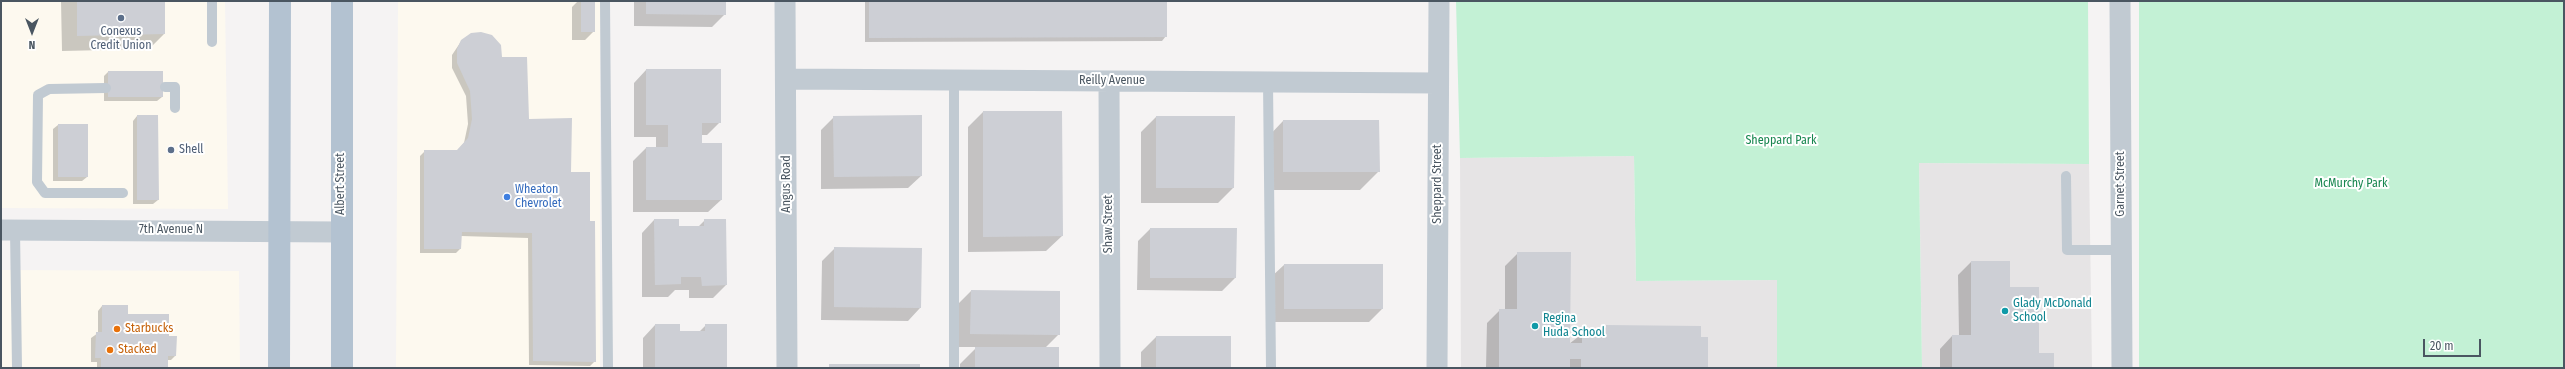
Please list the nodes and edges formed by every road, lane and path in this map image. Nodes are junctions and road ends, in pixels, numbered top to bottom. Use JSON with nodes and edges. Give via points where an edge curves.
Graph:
{"nodes":[{"id":1,"x":212,"y":1,"type":"edge"},
{"id":2,"x":280,"y":1,"type":"edge"},
{"id":3,"x":342,"y":1,"type":"edge"},
{"id":4,"x":605,"y":1,"type":"edge"},
{"id":5,"x":785,"y":1,"type":"edge"},
{"id":6,"x":1439,"y":1,"type":"edge"},
{"id":7,"x":2120,"y":1,"type":"edge"},
{"id":8,"x":212,"y":42,"type":"dead end"},
{"id":9,"x":786,"y":79,"type":"junction"},
{"id":10,"x":954,"y":80,"type":"junction"},
{"id":11,"x":1109,"y":81,"type":"junction"},
{"id":12,"x":1268,"y":82,"type":"junction"},
{"id":13,"x":1438,"y":83,"type":"junction"},
{"id":14,"x":165,"y":87,"type":"dead end"},
{"id":15,"x":106,"y":88,"type":"dead end"},
{"id":16,"x":175,"y":108,"type":"dead end"},
{"id":17,"x":2066,"y":176,"type":"dead end"},
{"id":18,"x":123,"y":192,"type":"dead end"},
{"id":19,"x":8,"y":230,"type":"edge"},
{"id":20,"x":280,"y":232,"type":"junction"},
{"id":21,"x":341,"y":232,"type":"junction"},
{"id":22,"x":2121,"y":250,"type":"junction"},
{"id":23,"x":17,"y":368,"type":"edge"},
{"id":24,"x":279,"y":368,"type":"edge"},
{"id":25,"x":342,"y":368,"type":"edge"},
{"id":26,"x":608,"y":368,"type":"edge"},
{"id":27,"x":788,"y":368,"type":"edge"},
{"id":28,"x":954,"y":368,"type":"edge"},
{"id":29,"x":1110,"y":368,"type":"edge"},
{"id":30,"x":1271,"y":368,"type":"edge"},
{"id":31,"x":1437,"y":368,"type":"edge"},
{"id":32,"x":2122,"y":368,"type":"edge"}],
"edges":[{"from":1,"to":8,"type":"lane"},
{"from":2,"to":20,"type":"main road"},
{"from":3,"to":21,"type":"main road","name":"Albert Street"},
{"from":4,"to":26,"type":"lane"},
{"from":5,"to":9,"type":"street","name":"Angus Road"},
{"from":6,"to":13,"type":"street","name":"Sheppard Street"},
{"from":7,"to":22,"type":"street","name":"Garnet Street"},
{"from":9,"to":10,"type":"street","name":"Reilly Avenue"},
{"from":9,"to":27,"type":"street","name":"Angus Road"},
{"from":10,"to":11,"type":"street","name":"Reilly Avenue"},
{"from":10,"to":28,"type":"lane"},
{"from":11,"to":12,"type":"street","name":"Reilly Avenue"},
{"from":11,"to":29,"type":"street","name":"Shaw Street"},
{"from":12,"to":13,"type":"street","name":"Reilly Avenue"},
{"from":12,"to":30,"type":"lane"},
{"from":13,"to":31,"type":"street","name":"Sheppard Street"},
{"from":14,"to":16,"type":"lane","via":[[175,87]]},
{"from":15,"to":18,"type":"lane","via":[[49,89],[38,94],[38,182],[45,192]]},
{"from":17,"to":22,"type":"lane","via":[[2067,250]]},
{"from":19,"to":20,"type":"street","name":"7th Avenue N"},
{"from":19,"to":23,"type":"lane"},
{"from":20,"to":21,"type":"street","name":"7th Avenue N"},
{"from":20,"to":24,"type":"main road"},
{"from":21,"to":25,"type":"main road","name":"Albert Street"},
{"from":22,"to":32,"type":"street","name":"Garnet Street"}]}
